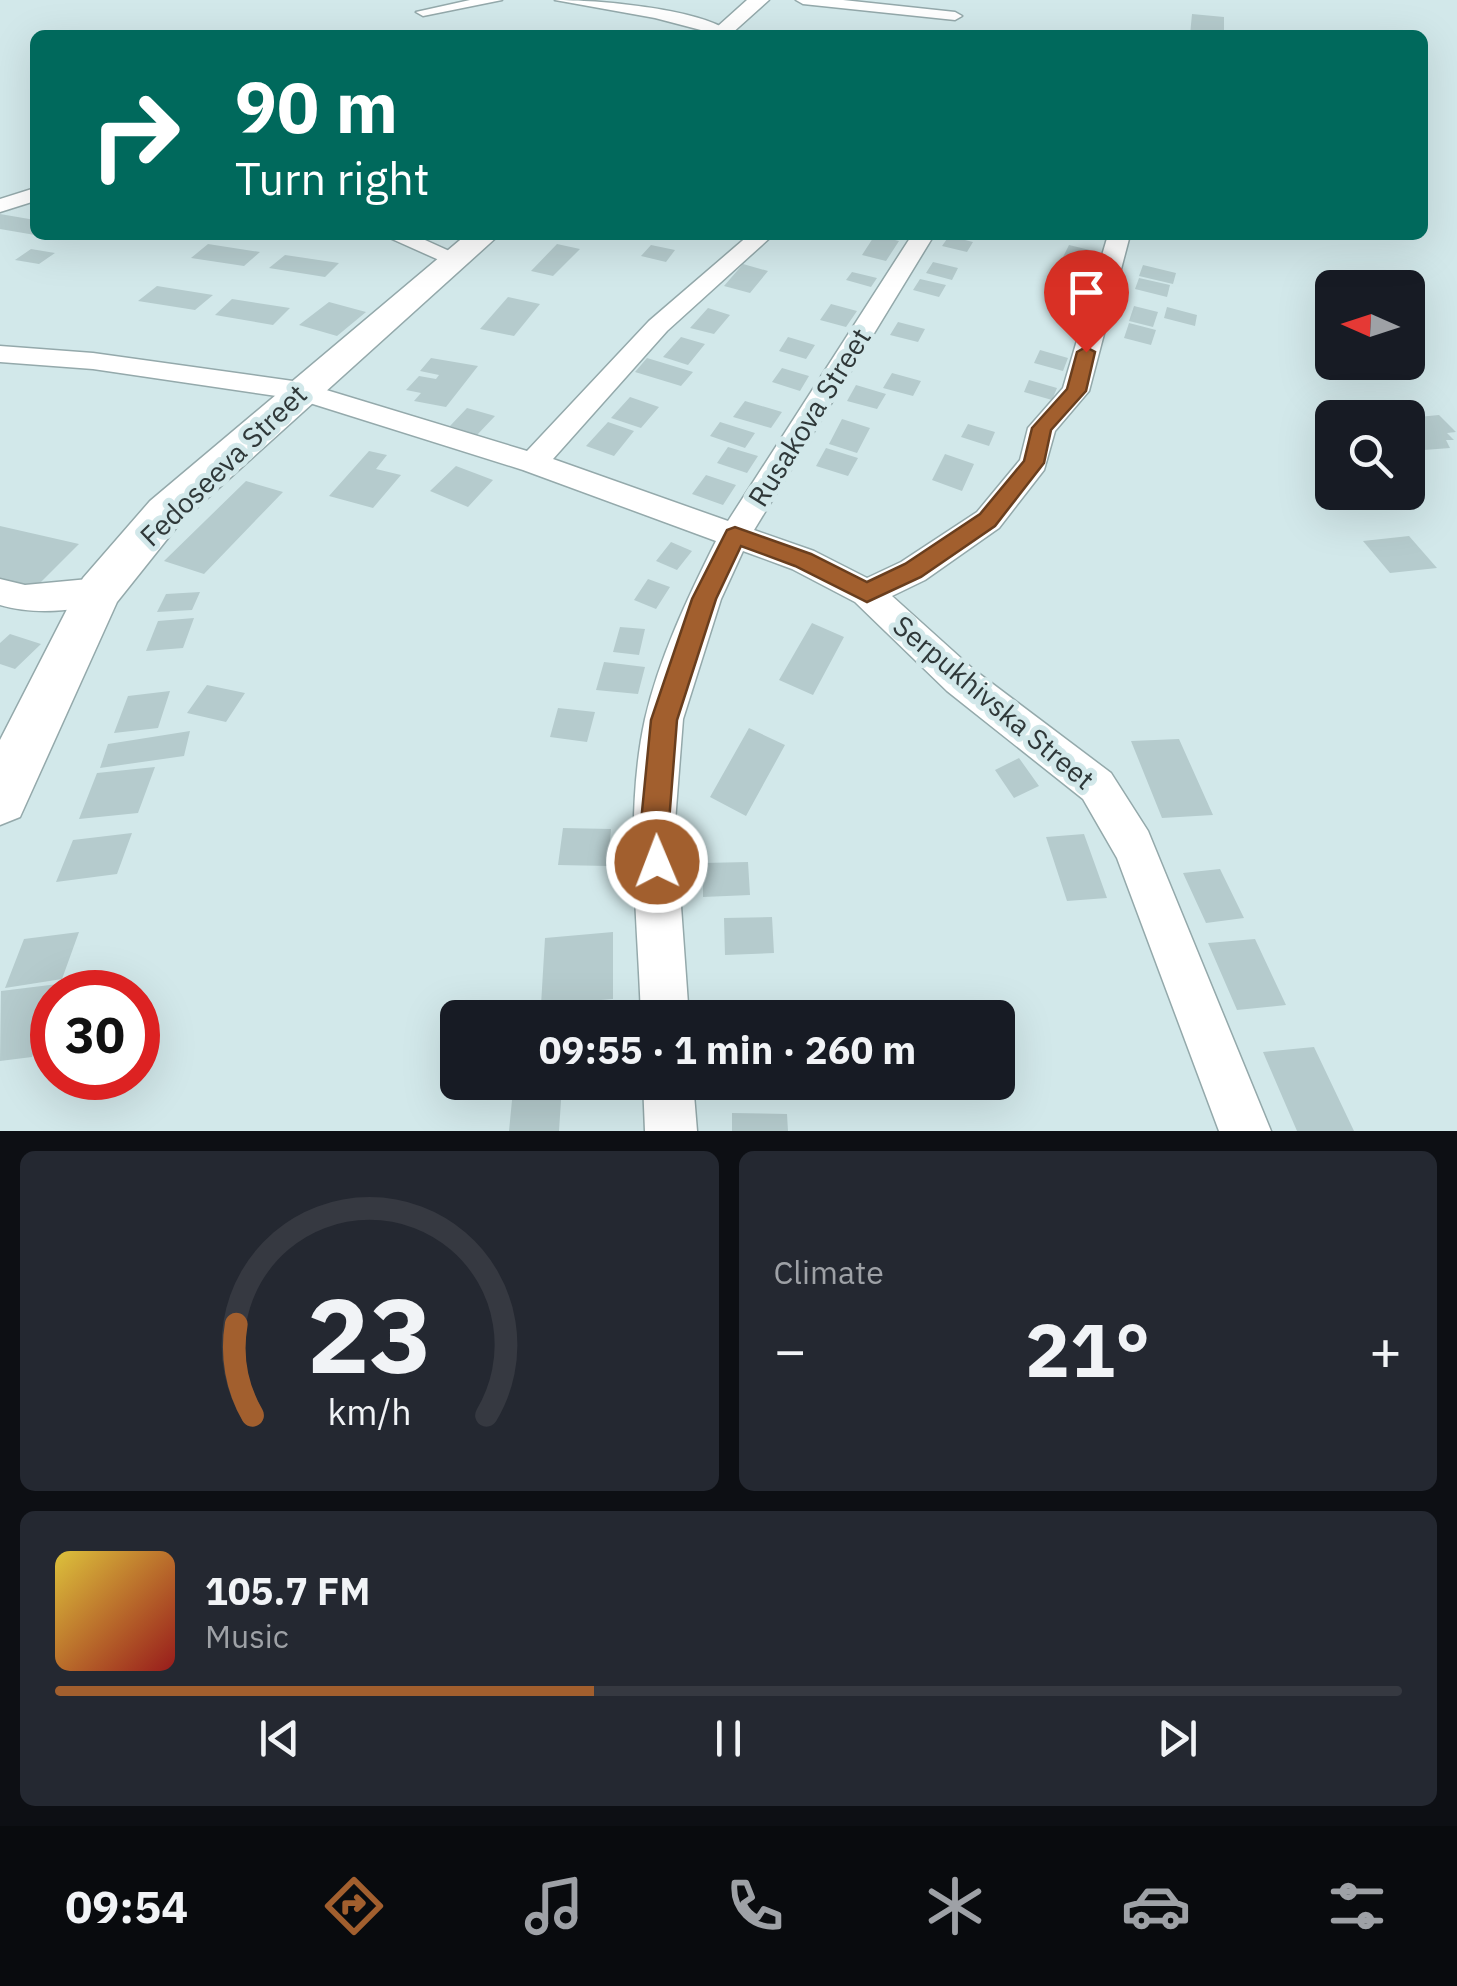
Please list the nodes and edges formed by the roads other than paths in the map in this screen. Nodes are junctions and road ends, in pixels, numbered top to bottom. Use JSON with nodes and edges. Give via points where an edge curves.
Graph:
{"nodes":[{"id":1,"x":495,"y":0,"type":"edge"},
{"id":2,"x":562,"y":0,"type":"edge"},
{"id":3,"x":759,"y":0,"type":"edge"},
{"id":4,"x":803,"y":0,"type":"edge"},
{"id":5,"x":423,"y":12,"type":"dead end"},
{"id":6,"x":955,"y":16,"type":"dead end"},
{"id":7,"x":710,"y":30,"type":"edge"},
{"id":8,"x":724,"y":30,"type":"edge"},
{"id":9,"x":30,"y":196,"type":"edge"},
{"id":10,"x":0,"y":206,"type":"edge"},
{"id":11,"x":426,"y":240,"type":"edge"},
{"id":12,"x":756,"y":240,"type":"edge"},
{"id":13,"x":921,"y":240,"type":"edge"},
{"id":14,"x":1118,"y":240,"type":"edge"},
{"id":15,"x":470,"y":247,"type":"edge"},
{"id":16,"x":0,"y":354,"type":"edge"},
{"id":17,"x":300,"y":391,"type":"junction"},
{"id":18,"x":533,"y":463,"type":"junction"},
{"id":19,"x":735,"y":536,"type":"junction"},
{"id":20,"x":99,"y":591,"type":"junction"},
{"id":21,"x":0,"y":592,"type":"edge"},
{"id":22,"x":867,"y":593,"type":"junction"},
{"id":23,"x":0,"y":798,"type":"edge"},
{"id":24,"x":664,"y":1000,"type":"edge"},
{"id":25,"x":669,"y":1100,"type":"edge"},
{"id":26,"x":671,"y":1131,"type":"edge"},
{"id":27,"x":1245,"y":1131,"type":"edge"}],
"edges":[{"from":1,"to":5,"type":"street"},
{"from":2,"to":7,"type":"street"},
{"from":3,"to":8,"type":"main road"},
{"from":4,"to":6,"type":"street"},
{"from":9,"to":10,"type":"street"},
{"from":11,"to":15,"type":"street"},
{"from":12,"to":18,"type":"street","via":[[658,326]]},
{"from":13,"to":19,"type":"street","name":"Rusakova Street"},
{"from":14,"to":22,"type":"street","name":"Serpukhivska Street","via":[[1076,391],[1042,428],[1034,463],[988,520]]},
{"from":15,"to":17,"type":"main road","name":"Fedoseeva Street"},
{"from":16,"to":17,"type":"street"},
{"from":17,"to":18,"type":"street"},
{"from":17,"to":20,"type":"main road","name":"Fedoseeva Street","via":[[165,512]]},
{"from":18,"to":19,"type":"street"},
{"from":19,"to":22,"type":"street"},
{"from":19,"to":24,"type":"street","name":"Rusakova Street","via":[[704,599],[664,720],[655,822]]},
{"from":20,"to":21,"type":"street","via":[[24,599]]},
{"from":20,"to":23,"type":"main road","name":"Fedoseeva Street"},
{"from":22,"to":27,"type":"street","name":"Serpukhivska Street","via":[[960,680],[1097,786],[1133,846]]},
{"from":25,"to":26,"type":"street"}]}
